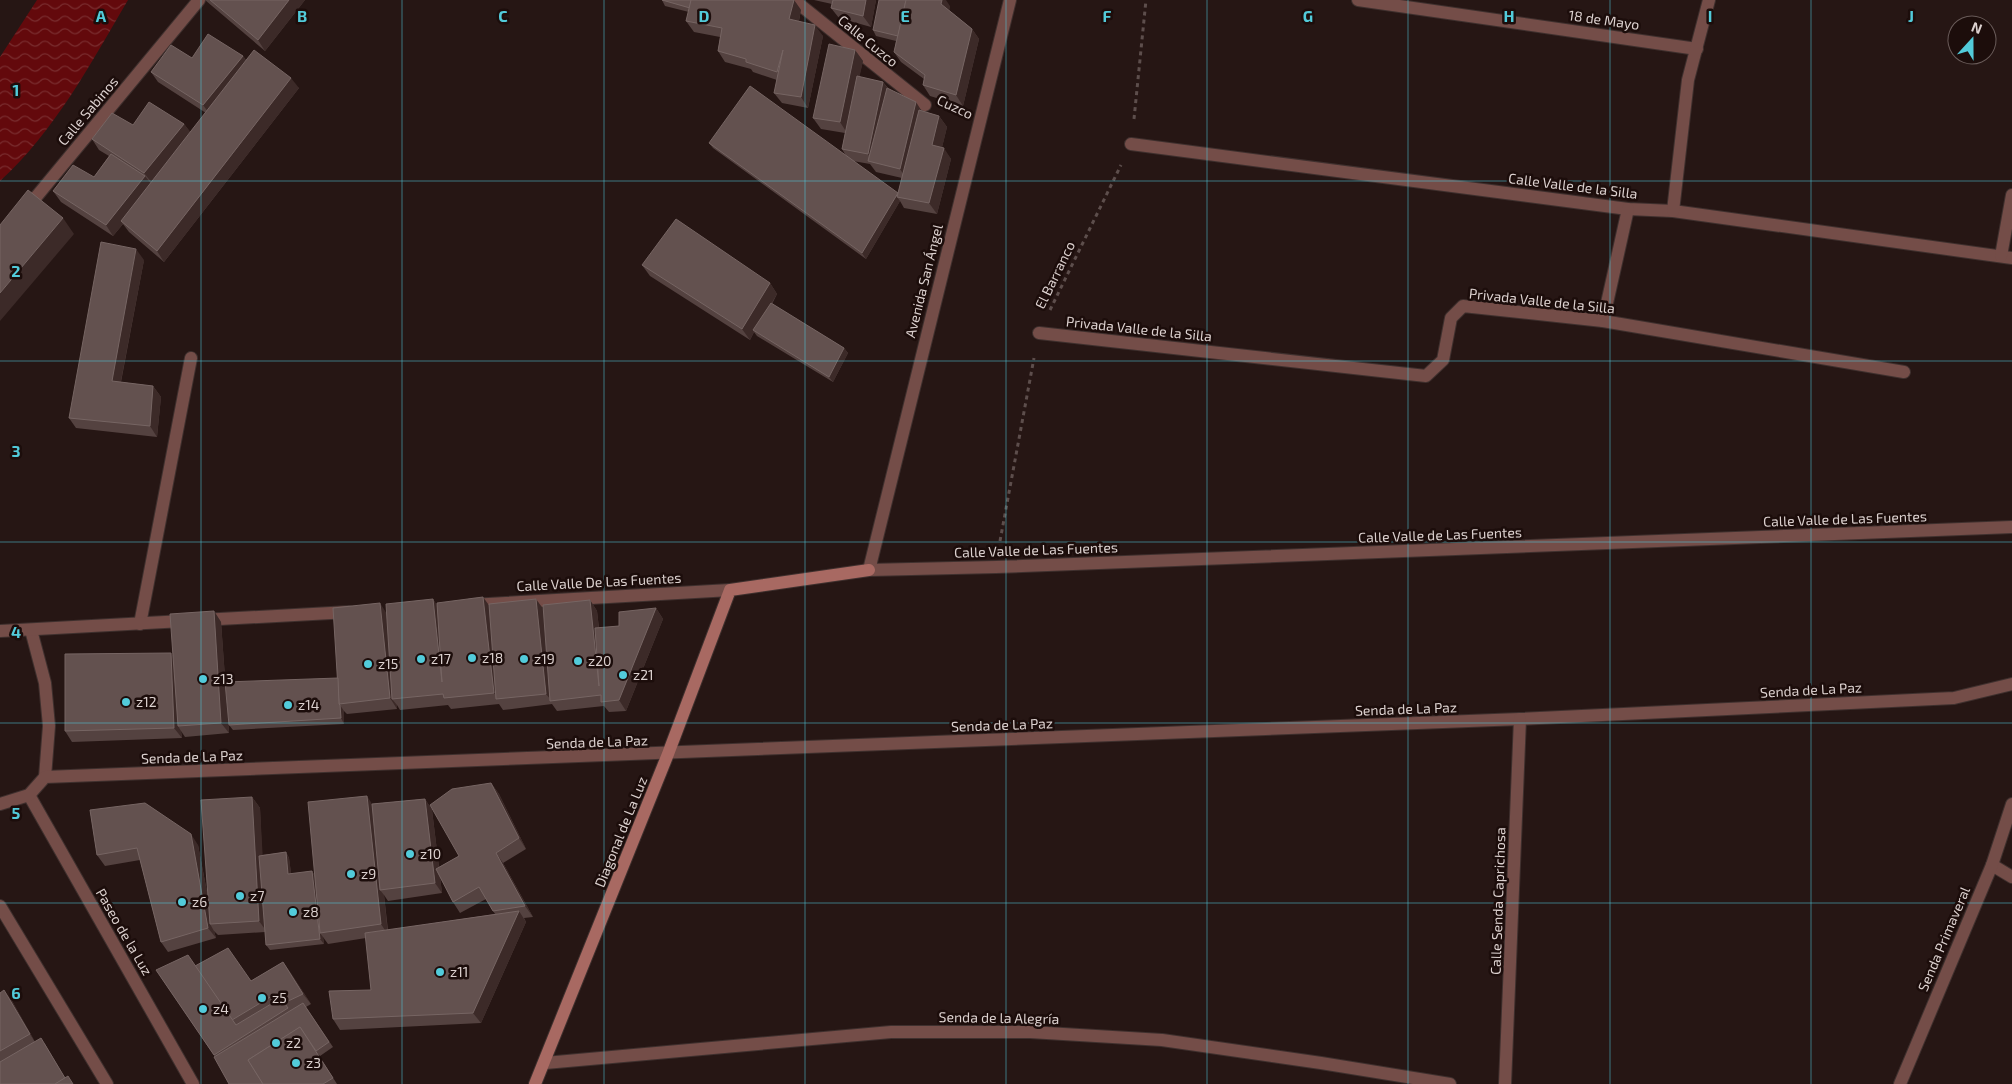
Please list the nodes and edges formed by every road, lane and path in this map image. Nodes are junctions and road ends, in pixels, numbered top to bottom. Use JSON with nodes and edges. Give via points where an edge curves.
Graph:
{"nodes":[{"id":1,"x":199,"y":0,"type":"edge"},
{"id":2,"x":794,"y":0,"type":"edge"},
{"id":3,"x":1010,"y":0,"type":"edge"},
{"id":4,"x":1146,"y":0,"type":"edge"},
{"id":5,"x":1358,"y":0,"type":"edge"},
{"id":6,"x":1709,"y":0,"type":"edge"},
{"id":7,"x":1697,"y":49,"type":"junction"},
{"id":8,"x":924,"y":105,"type":"dead end"},
{"id":9,"x":1131,"y":144,"type":"junction"},
{"id":10,"x":2012,"y":195,"type":"edge"},
{"id":11,"x":1628,"y":209,"type":"junction"},
{"id":12,"x":1673,"y":212,"type":"junction"},
{"id":13,"x":19,"y":218,"type":"edge"},
{"id":14,"x":2006,"y":257,"type":"edge"},
{"id":15,"x":1603,"y":321,"type":"junction"},
{"id":16,"x":1039,"y":333,"type":"junction"},
{"id":17,"x":191,"y":358,"type":"dead end"},
{"id":18,"x":1904,"y":372,"type":"dead end"},
{"id":19,"x":2012,"y":528,"type":"edge"},
{"id":20,"x":996,"y":567,"type":"junction"},
{"id":21,"x":870,"y":570,"type":"junction"},
{"id":22,"x":730,"y":590,"type":"junction"},
{"id":23,"x":455,"y":606,"type":"edge"},
{"id":24,"x":357,"y":611,"type":"edge"},
{"id":25,"x":140,"y":624,"type":"junction"},
{"id":26,"x":31,"y":630,"type":"junction"},
{"id":27,"x":0,"y":631,"type":"edge"},
{"id":28,"x":2012,"y":684,"type":"edge"},
{"id":29,"x":1520,"y":719,"type":"junction"},
{"id":30,"x":668,"y":754,"type":"junction"},
{"id":31,"x":45,"y":777,"type":"junction"},
{"id":32,"x":29,"y":795,"type":"junction"},
{"id":33,"x":0,"y":804,"type":"edge"},
{"id":34,"x":2012,"y":804,"type":"edge"},
{"id":35,"x":1992,"y":865,"type":"junction"},
{"id":36,"x":2012,"y":877,"type":"edge"},
{"id":37,"x":0,"y":906,"type":"edge"},
{"id":38,"x":545,"y":1064,"type":"junction"},
{"id":39,"x":107,"y":1084,"type":"edge"},
{"id":40,"x":193,"y":1084,"type":"edge"},
{"id":41,"x":535,"y":1084,"type":"edge"},
{"id":42,"x":1450,"y":1084,"type":"edge"},
{"id":43,"x":1505,"y":1084,"type":"edge"},
{"id":44,"x":1900,"y":1084,"type":"edge"}],
"edges":[{"from":1,"to":13,"type":"street","name":"Calle Sabinos"},
{"from":2,"to":8,"type":"street","name":"Calle Cuzco"},
{"from":3,"to":21,"type":"street","name":"Avenida San Ángel"},
{"from":4,"to":9,"type":"path","name":"El Barranco"},
{"from":5,"to":7,"type":"street","name":"18 de Mayo"},
{"from":6,"to":7,"type":"street"},
{"from":7,"to":12,"type":"street","via":[[1688,80]]},
{"from":9,"to":11,"type":"street","name":"Calle Valle de la Silla"},
{"from":9,"to":16,"type":"path","name":"El Barranco"},
{"from":10,"to":14,"type":"street"},
{"from":11,"to":12,"type":"street","name":"Calle Valle de la Silla"},
{"from":11,"to":15,"type":"street"},
{"from":12,"to":14,"type":"street","name":"Calle Valle de la Silla"},
{"from":15,"to":16,"type":"street","name":"Privada Valle de la Silla","via":[[1463,306],[1451,318],[1443,360],[1426,376]]},
{"from":15,"to":18,"type":"street","name":"Privada Valle de la Silla"},
{"from":16,"to":20,"type":"path","name":"El Barranco"},
{"from":17,"to":25,"type":"street"},
{"from":19,"to":20,"type":"street","name":"Calle Valle de Las Fuentes"},
{"from":20,"to":21,"type":"street","name":"Calle Valle de Las Fuentes"},
{"from":21,"to":22,"type":"street","name":"Calle Valle De Las Fuentes"},
{"from":22,"to":23,"type":"street","name":"Calle Valle De Las Fuentes"},
{"from":22,"to":30,"type":"street","name":"Diagonal de La Luz"},
{"from":24,"to":25,"type":"street"},
{"from":25,"to":26,"type":"street"},
{"from":26,"to":27,"type":"street"},
{"from":26,"to":31,"type":"street","via":[[45,683],[49,726]]},
{"from":28,"to":29,"type":"street","name":"Senda de La Paz","via":[[1954,698]]},
{"from":29,"to":30,"type":"street","name":"Senda de La Paz"},
{"from":29,"to":43,"type":"street","name":"Calle Senda Caprichosa"},
{"from":30,"to":31,"type":"street","name":"Senda de La Paz"},
{"from":30,"to":38,"type":"street","name":"Diagonal de La Luz"},
{"from":31,"to":32,"type":"street"},
{"from":32,"to":33,"type":"street"},
{"from":32,"to":40,"type":"street","name":"Paseo de la Luz"},
{"from":34,"to":35,"type":"street","name":"Senda Primaveral"},
{"from":35,"to":36,"type":"street"},
{"from":35,"to":44,"type":"street","name":"Senda Primaveral"},
{"from":37,"to":39,"type":"street"},
{"from":38,"to":41,"type":"street","name":"Diagonal de La Luz"},
{"from":38,"to":42,"type":"street","name":"Senda de la Alegría","via":[[891,1032],[1030,1032],[1162,1040]]}]}
